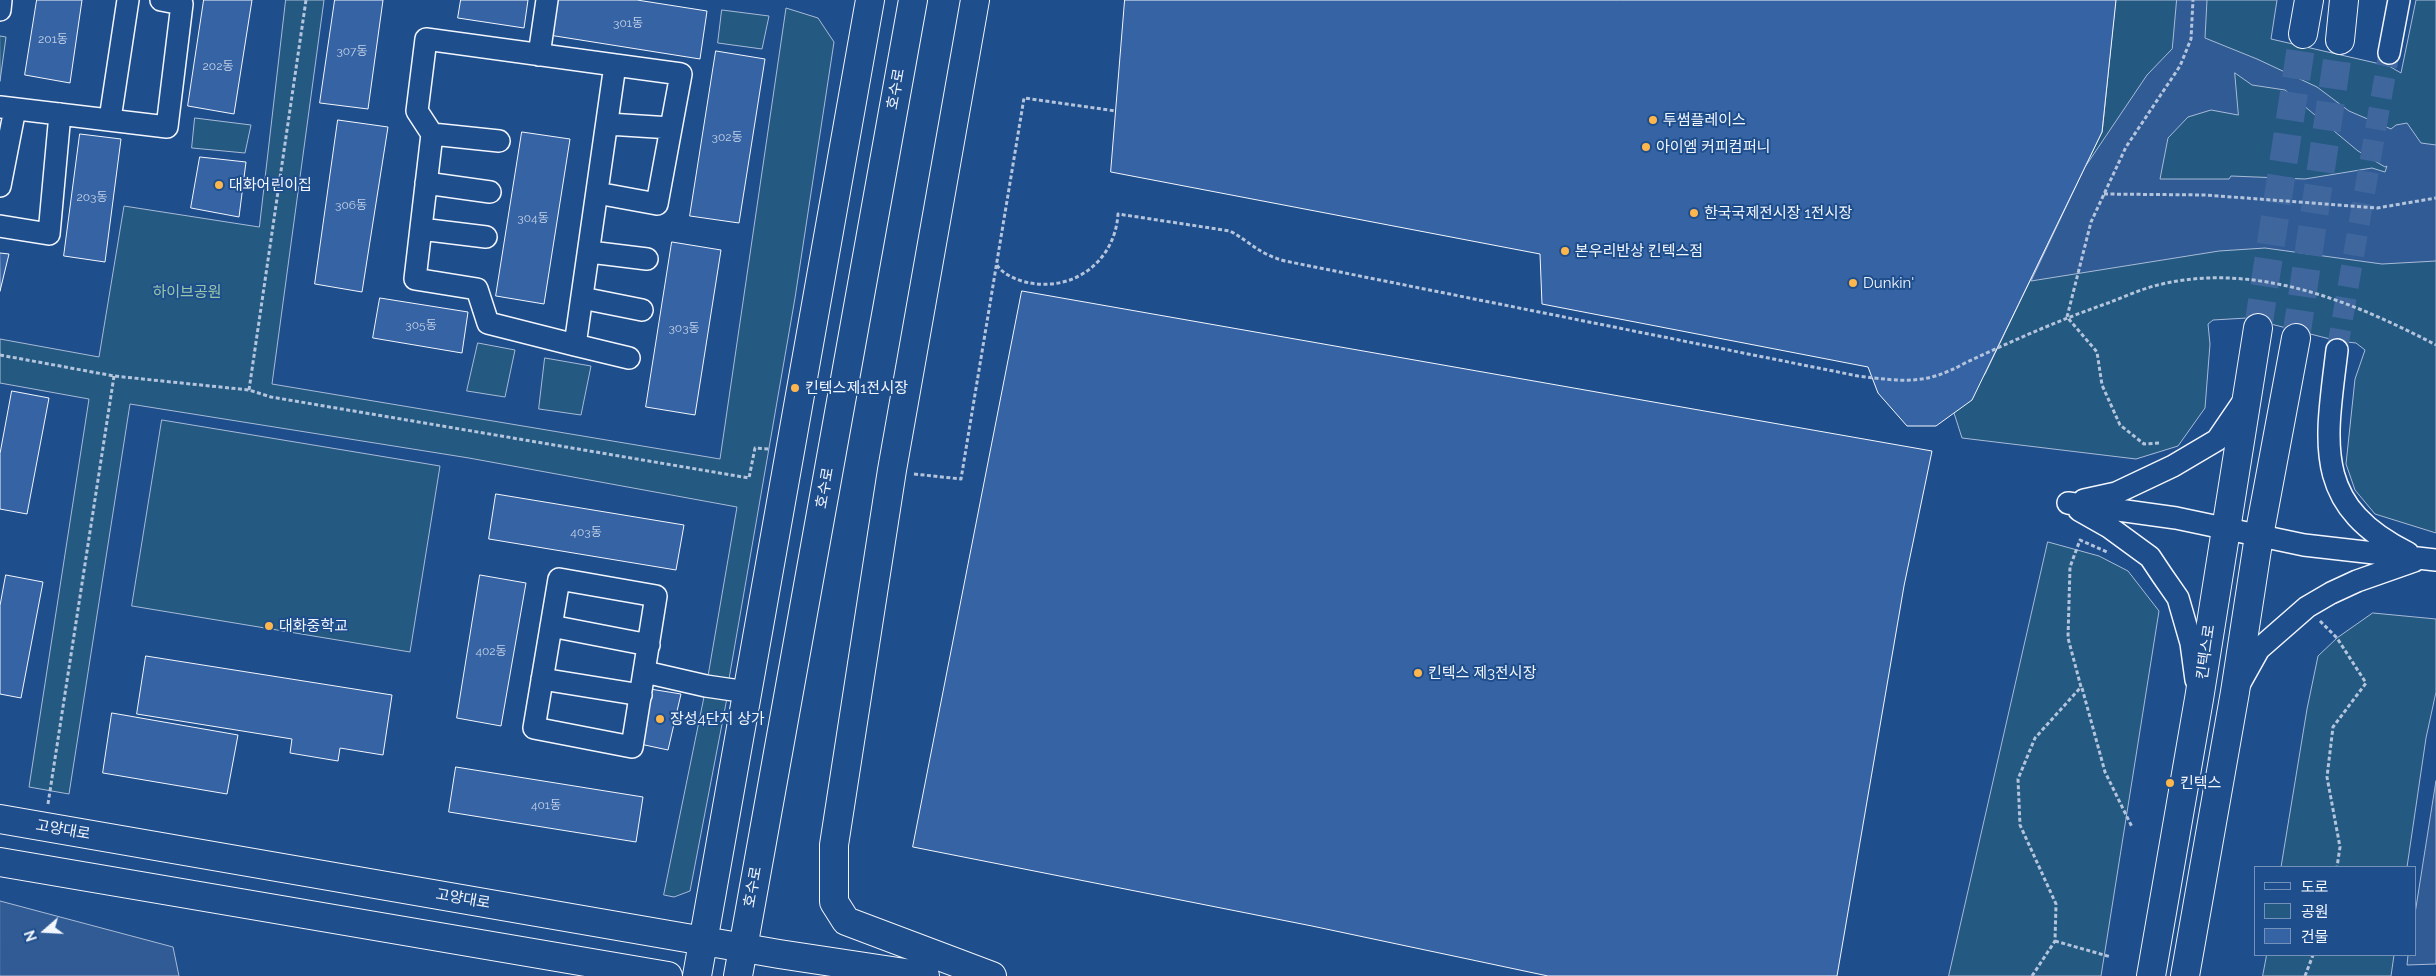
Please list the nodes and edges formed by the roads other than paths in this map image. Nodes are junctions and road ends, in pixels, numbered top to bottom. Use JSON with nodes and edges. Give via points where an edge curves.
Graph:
{"nodes":[{"id":1,"x":1,"y":0,"type":"edge"},
{"id":2,"x":128,"y":0,"type":"edge"},
{"id":3,"x":161,"y":0,"type":"edge"},
{"id":4,"x":547,"y":0,"type":"edge"},
{"id":5,"x":870,"y":0,"type":"edge"},
{"id":6,"x":912,"y":0,"type":"edge"},
{"id":7,"x":975,"y":0,"type":"edge"},
{"id":8,"x":2309,"y":0,"type":"edge"},
{"id":9,"x":2344,"y":0,"type":"edge"},
{"id":10,"x":2399,"y":0,"type":"edge"},
{"id":11,"x":0,"y":10,"type":"edge"},
{"id":12,"x":2303,"y":34,"type":"tunnel mouth"},
{"id":13,"x":2340,"y":40,"type":"tunnel mouth"},
{"id":14,"x":2389,"y":53,"type":"tunnel mouth"},
{"id":15,"x":539,"y":55,"type":"junction"},
{"id":16,"x":615,"y":66,"type":"junction"},
{"id":17,"x":7,"y":108,"type":"edge"},
{"id":18,"x":60,"y":114,"type":"junction"},
{"id":19,"x":110,"y":119,"type":"junction"},
{"id":20,"x":608,"y":124,"type":"junction"},
{"id":21,"x":671,"y":128,"type":"junction"},
{"id":22,"x":432,"y":134,"type":"junction"},
{"id":23,"x":499,"y":141,"type":"dead end"},
{"id":24,"x":426,"y":183,"type":"junction"},
{"id":25,"x":0,"y":186,"type":"edge"},
{"id":26,"x":490,"y":192,"type":"dead end"},
{"id":27,"x":597,"y":193,"type":"junction"},
{"id":28,"x":0,"y":226,"type":"edge"},
{"id":29,"x":421,"y":229,"type":"junction"},
{"id":30,"x":486,"y":237,"type":"dead end"},
{"id":31,"x":590,"y":252,"type":"junction"},
{"id":32,"x":647,"y":260,"type":"dead end"},
{"id":33,"x":582,"y":298,"type":"junction"},
{"id":34,"x":642,"y":310,"type":"dead end"},
{"id":35,"x":2258,"y":328,"type":"tunnel mouth"},
{"id":36,"x":2296,"y":338,"type":"tunnel mouth"},
{"id":37,"x":575,"y":345,"type":"junction"},
{"id":38,"x":2337,"y":350,"type":"tunnel mouth"},
{"id":39,"x":629,"y":358,"type":"dead end"},
{"id":40,"x":2247,"y":397,"type":"junction"},
{"id":41,"x":2068,"y":503,"type":"junction"},
{"id":42,"x":2225,"y":529,"type":"junction"},
{"id":43,"x":2259,"y":536,"type":"junction"},
{"id":44,"x":2427,"y":560,"type":"edge"},
{"id":45,"x":551,"y":626,"type":"junction"},
{"id":46,"x":649,"y":645,"type":"junction"},
{"id":47,"x":645,"y":672,"type":"junction"},
{"id":48,"x":542,"y":679,"type":"junction"},
{"id":49,"x":747,"y":692,"type":"junction"},
{"id":50,"x":2235,"y":692,"type":"junction"},
{"id":51,"x":641,"y":695,"type":"junction"},
{"id":52,"x":2199,"y":699,"type":"junction"},
{"id":53,"x":0,"y":819,"type":"edge"},
{"id":54,"x":0,"y":862,"type":"edge"},
{"id":55,"x":703,"y":940,"type":"junction"},
{"id":56,"x":742,"y":946,"type":"junction"},
{"id":57,"x":668,"y":976,"type":"edge"},
{"id":58,"x":697,"y":976,"type":"edge"},
{"id":59,"x":738,"y":976,"type":"edge"},
{"id":60,"x":925,"y":976,"type":"edge"},
{"id":61,"x":992,"y":976,"type":"edge"},
{"id":62,"x":2151,"y":976,"type":"edge"},
{"id":63,"x":2185,"y":976,"type":"edge"}],
"edges":[{"from":1,"to":11,"type":"lane"},
{"from":2,"to":19,"type":"lane"},
{"from":3,"to":19,"type":"lane","via":[[182,4],[167,127]]},
{"from":4,"to":15,"type":"lane"},
{"from":5,"to":49,"type":"main road"},
{"from":6,"to":56,"type":"main road","name":"호수로"},
{"from":7,"to":61,"type":"main road","via":[[889,489],[834,845],[834,902],[846,922]]},
{"from":8,"to":12,"type":"main road"},
{"from":9,"to":13,"type":"main road"},
{"from":10,"to":14,"type":"lane"},
{"from":15,"to":16,"type":"lane"},
{"from":15,"to":22,"type":"lane","via":[[426,39],[417,111]]},
{"from":16,"to":20,"type":"lane"},
{"from":16,"to":21,"type":"lane","via":[[680,74]]},
{"from":17,"to":18,"type":"lane"},
{"from":17,"to":25,"type":"lane"},
{"from":18,"to":19,"type":"lane"},
{"from":18,"to":28,"type":"lane","via":[[49,234]]},
{"from":20,"to":21,"type":"lane"},
{"from":20,"to":27,"type":"lane"},
{"from":21,"to":27,"type":"lane","via":[[657,204]]},
{"from":22,"to":23,"type":"lane"},
{"from":22,"to":24,"type":"lane"},
{"from":24,"to":26,"type":"lane"},
{"from":24,"to":29,"type":"lane"},
{"from":27,"to":31,"type":"lane"},
{"from":29,"to":30,"type":"lane"},
{"from":29,"to":37,"type":"lane","via":[[415,279],[477,289],[488,323]]},
{"from":31,"to":32,"type":"lane"},
{"from":31,"to":33,"type":"lane"},
{"from":33,"to":34,"type":"lane"},
{"from":33,"to":37,"type":"lane"},
{"from":35,"to":40,"type":"main road","name":"킨텍스로"},
{"from":36,"to":43,"type":"main road"},
{"from":37,"to":39,"type":"lane"},
{"from":38,"to":44,"type":"lane","via":[[2328,442],[2336,484],[2350,509],[2387,543]]},
{"from":40,"to":41,"type":"lane","via":[[2217,440],[2116,494]]},
{"from":40,"to":42,"type":"main road","name":"킨텍스로"},
{"from":41,"to":42,"type":"lane","via":[[2176,518]]},
{"from":41,"to":52,"type":"lane","via":[[2109,527],[2150,557],[2178,598],[2192,643]]},
{"from":42,"to":43,"type":"lane"},
{"from":42,"to":52,"type":"main road","name":"킨텍스로"},
{"from":43,"to":44,"type":"lane","via":[[2304,545]]},
{"from":43,"to":50,"type":"main road"},
{"from":44,"to":50,"type":"lane","via":[[2357,581],[2307,607],[2259,649]]},
{"from":45,"to":46,"type":"lane"},
{"from":45,"to":46,"type":"lane","via":[[559,579],[656,596]]},
{"from":45,"to":48,"type":"lane"},
{"from":46,"to":47,"type":"lane"},
{"from":47,"to":49,"type":"lane"},
{"from":47,"to":51,"type":"lane"},
{"from":48,"to":51,"type":"lane"},
{"from":48,"to":51,"type":"lane","via":[[534,728],[632,746]]},
{"from":49,"to":55,"type":"main road"},
{"from":50,"to":63,"type":"main road"},
{"from":52,"to":62,"type":"main road","name":"킨텍스로"},
{"from":53,"to":55,"type":"main road","name":"고양대로"},
{"from":54,"to":57,"type":"main road"},
{"from":55,"to":56,"type":"main road","name":"고양대로"},
{"from":55,"to":58,"type":"main road"},
{"from":56,"to":59,"type":"main road","name":"호수로"},
{"from":56,"to":60,"type":"main road","name":"고양대로"}]}
